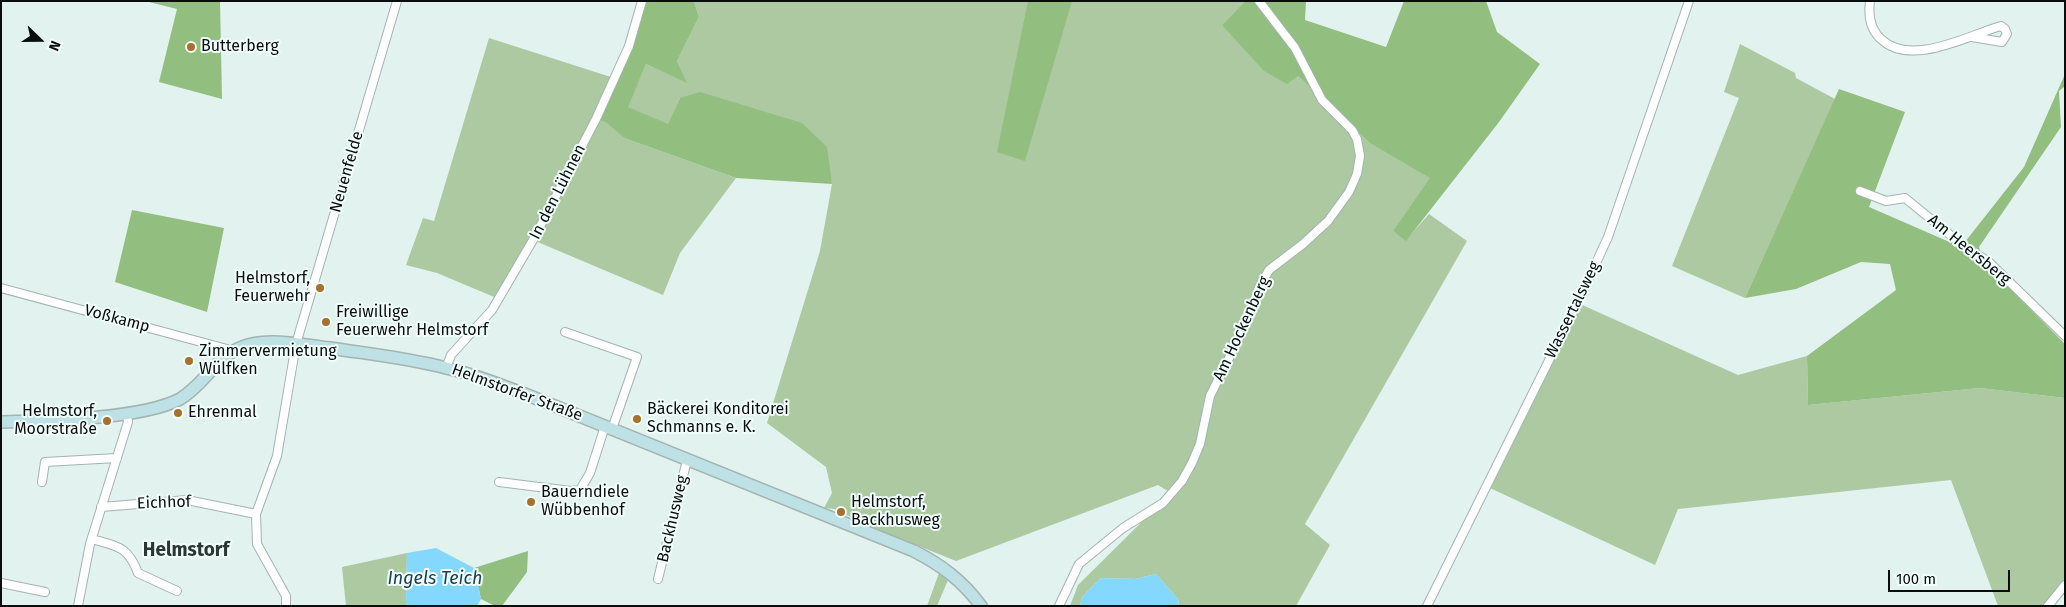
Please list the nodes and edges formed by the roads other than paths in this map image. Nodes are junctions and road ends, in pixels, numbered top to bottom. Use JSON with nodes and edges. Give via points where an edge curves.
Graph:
{"nodes":[{"id":1,"x":398,"y":1,"type":"edge"},
{"id":2,"x":642,"y":1,"type":"edge"},
{"id":3,"x":1259,"y":1,"type":"edge"},
{"id":4,"x":1689,"y":1,"type":"edge"},
{"id":5,"x":1870,"y":1,"type":"edge"},
{"id":6,"x":1972,"y":37,"type":"dead end"},
{"id":7,"x":1860,"y":191,"type":"dead end"},
{"id":8,"x":1,"y":288,"type":"edge"},
{"id":9,"x":565,"y":332,"type":"dead end"},
{"id":10,"x":2065,"y":336,"type":"edge"},
{"id":11,"x":296,"y":344,"type":"junction"},
{"id":12,"x":229,"y":353,"type":"junction"},
{"id":13,"x":446,"y":368,"type":"junction"},
{"id":14,"x":127,"y":412,"type":"junction"},
{"id":15,"x":1,"y":422,"type":"edge"},
{"id":16,"x":608,"y":427,"type":"junction"},
{"id":17,"x":118,"y":458,"type":"junction"},
{"id":18,"x":687,"y":460,"type":"junction"},
{"id":19,"x":42,"y":482,"type":"dead end"},
{"id":20,"x":499,"y":482,"type":"dead end"},
{"id":21,"x":101,"y":507,"type":"junction"},
{"id":22,"x":256,"y":514,"type":"junction"},
{"id":23,"x":92,"y":538,"type":"junction"},
{"id":24,"x":658,"y":579,"type":"dead end"},
{"id":25,"x":1,"y":583,"type":"edge"},
{"id":26,"x":2065,"y":586,"type":"edge"},
{"id":27,"x":177,"y":591,"type":"dead end"},
{"id":28,"x":45,"y":592,"type":"dead end"},
{"id":29,"x":78,"y":606,"type":"edge"},
{"id":30,"x":286,"y":606,"type":"edge"},
{"id":31,"x":980,"y":606,"type":"edge"},
{"id":32,"x":1059,"y":606,"type":"edge"},
{"id":33,"x":1427,"y":606,"type":"edge"},
{"id":34,"x":2048,"y":606,"type":"edge"}],
"edges":[{"from":1,"to":11,"type":"street","name":"Neuenfelde"},
{"from":2,"to":13,"type":"street","name":"In den Lühnen","via":[[627,52],[533,240],[496,304],[454,352]]},
{"from":3,"to":32,"type":"street","name":"Am Hockenberg","via":[[1295,48],[1322,100],[1357,138],[1360,156],[1357,174],[1349,192],[1328,221],[1270,270],[1259,288],[1242,332],[1210,396],[1200,444],[1182,480],[1163,503],[1123,528],[1079,564]]},
{"from":4,"to":33,"type":"street","name":"Wassertalsweg","via":[[1608,237]]},
{"from":5,"to":6,"type":"street","via":[[1870,22],[1877,36],[1900,50],[1927,50]]},
{"from":7,"to":10,"type":"street","name":"Am Heersberg","via":[[1886,201],[1905,198],[1965,247],[1989,262]]},
{"from":8,"to":12,"type":"street","name":"Voßkamp","via":[[227,349]]},
{"from":9,"to":16,"type":"street","via":[[637,357]]},
{"from":11,"to":12,"type":"main road","name":"Helmstorfer Straße","via":[[247,345]]},
{"from":11,"to":13,"type":"main road","name":"Helmstorfer Straße"},
{"from":11,"to":22,"type":"street","name":"Neuenfelde","via":[[277,456]]},
{"from":12,"to":14,"type":"main road","name":"Helmstorfer Straße","via":[[182,398],[166,406]]},
{"from":13,"to":16,"type":"main road","name":"Helmstorfer Straße","via":[[525,394]]},
{"from":14,"to":15,"type":"main road","name":"Helmstorfer Straße"},
{"from":14,"to":17,"type":"street","via":[[128,422]]},
{"from":16,"to":18,"type":"main road","name":"Helmstorfer Straße"},
{"from":16,"to":20,"type":"street","via":[[580,490]]},
{"from":17,"to":19,"type":"street","via":[[45,462]]},
{"from":17,"to":21,"type":"street"},
{"from":18,"to":24,"type":"street","name":"Backhusweg"},
{"from":18,"to":31,"type":"main road","name":"Helmstorfer Straße","via":[[914,551],[955,576]]},
{"from":21,"to":22,"type":"street","name":"Eichhof","via":[[187,500]]},
{"from":21,"to":23,"type":"street"},
{"from":22,"to":30,"type":"street","via":[[257,544],[286,596]]},
{"from":23,"to":27,"type":"street","via":[[121,549],[132,556],[138,572]]},
{"from":23,"to":29,"type":"street"},
{"from":25,"to":28,"type":"street"},
{"from":26,"to":34,"type":"street"}]}
